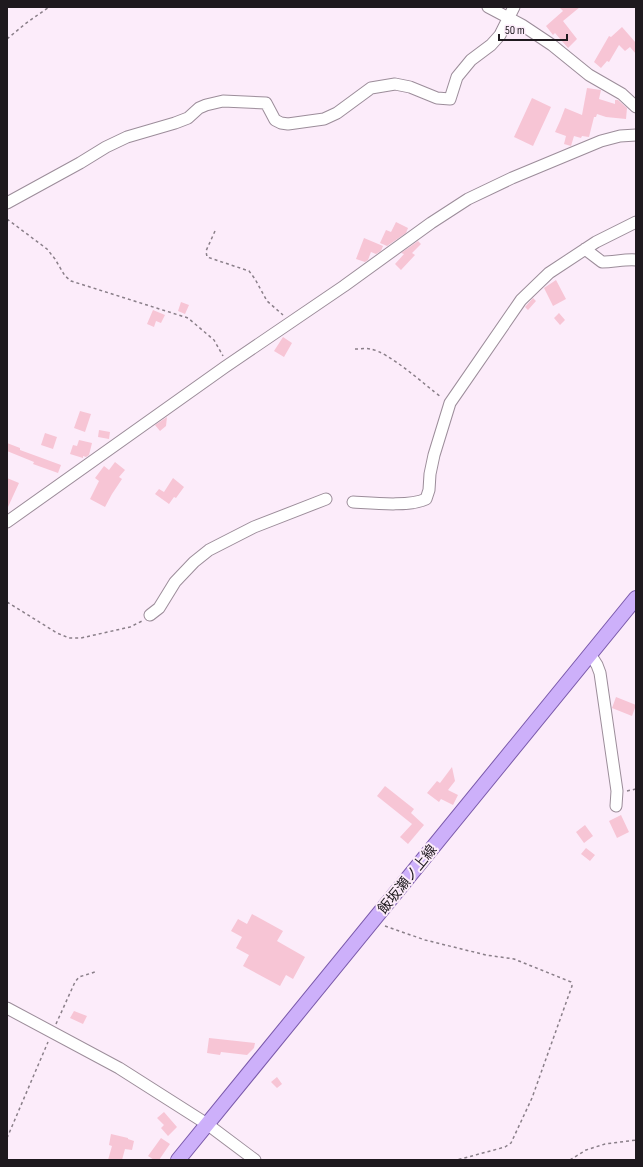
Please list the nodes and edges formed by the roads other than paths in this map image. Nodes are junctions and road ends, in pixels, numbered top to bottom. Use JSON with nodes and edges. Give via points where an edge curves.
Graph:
{"nodes":[{"id":1,"x":488,"y":7,"type":"edge"},
{"id":2,"x":514,"y":7,"type":"edge"},
{"id":3,"x":509,"y":18,"type":"junction"},
{"id":4,"x":636,"y":107,"type":"edge"},
{"id":5,"x":636,"y":135,"type":"edge"},
{"id":6,"x":7,"y":203,"type":"edge"},
{"id":7,"x":636,"y":222,"type":"edge"},
{"id":8,"x":585,"y":249,"type":"junction"},
{"id":9,"x":636,"y":260,"type":"edge"},
{"id":10,"x":326,"y":499,"type":"dead end"},
{"id":11,"x":353,"y":502,"type":"dead end"},
{"id":12,"x":7,"y":522,"type":"edge"},
{"id":13,"x":636,"y":598,"type":"edge"},
{"id":14,"x":150,"y":615,"type":"road end"},
{"id":15,"x":590,"y":654,"type":"junction"},
{"id":16,"x":616,"y":806,"type":"dead end"},
{"id":17,"x":7,"y":1008,"type":"edge"},
{"id":18,"x":207,"y":1124,"type":"junction"},
{"id":19,"x":178,"y":1160,"type":"edge"},
{"id":20,"x":255,"y":1160,"type":"edge"}],
"edges":[{"from":1,"to":3,"type":"street"},
{"from":2,"to":3,"type":"street"},
{"from":3,"to":4,"type":"street","via":[[552,45],[589,75],[622,94]]},
{"from":3,"to":6,"type":"street","via":[[500,35],[471,60],[458,77],[450,99],[437,98],[395,84],[371,88],[337,113],[324,119],[288,124],[274,120],[266,103],[218,102],[206,105],[188,118],[127,137],[106,147]]},
{"from":5,"to":12,"type":"street","via":[[601,141],[468,199]]},
{"from":7,"to":8,"type":"street"},
{"from":8,"to":9,"type":"street","via":[[602,262]]},
{"from":8,"to":11,"type":"street","via":[[548,273],[521,300],[450,403],[434,456],[426,499],[408,503]]},
{"from":10,"to":14,"type":"street","via":[[254,527],[209,550],[175,582],[160,608]]},
{"from":13,"to":15,"type":"main road","name":"飯坂瀬ノ上線"},
{"from":15,"to":16,"type":"street","via":[[600,673],[604,693],[617,791]]},
{"from":15,"to":18,"type":"main road","name":"飯坂瀬ノ上線"},
{"from":17,"to":18,"type":"street","via":[[119,1068]]},
{"from":18,"to":19,"type":"main road","name":"飯坂瀬ノ上線"},
{"from":18,"to":20,"type":"street"}]}
